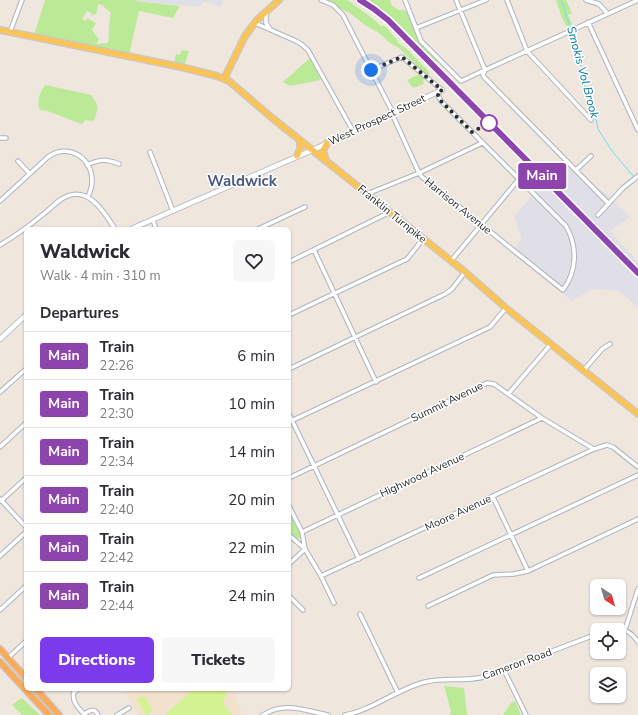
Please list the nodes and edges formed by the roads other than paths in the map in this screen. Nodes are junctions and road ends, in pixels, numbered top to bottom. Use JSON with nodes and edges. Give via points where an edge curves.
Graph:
{"nodes":[{"id":1,"x":22,"y":0,"type":"edge"},
{"id":2,"x":278,"y":0,"type":"edge"},
{"id":3,"x":321,"y":0,"type":"edge"},
{"id":4,"x":405,"y":0,"type":"edge"},
{"id":5,"x":456,"y":0,"type":"edge"},
{"id":6,"x":486,"y":0,"type":"edge"},
{"id":7,"x":508,"y":0,"type":"edge"},
{"id":8,"x":586,"y":0,"type":"edge"},
{"id":9,"x":638,"y":1,"type":"edge"},
{"id":10,"x":461,"y":10,"type":"junction"},
{"id":11,"x":266,"y":11,"type":"junction"},
{"id":12,"x":607,"y":13,"type":"junction"},
{"id":13,"x":588,"y":22,"type":"junction"},
{"id":14,"x":255,"y":23,"type":"junction"},
{"id":15,"x":416,"y":28,"type":"junction"},
{"id":16,"x":0,"y":30,"type":"edge"},
{"id":17,"x":271,"y":30,"type":"junction"},
{"id":18,"x":10,"y":32,"type":"junction"},
{"id":19,"x":527,"y":51,"type":"junction"},
{"id":20,"x":371,"y":70,"type":"junction"},
{"id":21,"x":485,"y":70,"type":"junction"},
{"id":22,"x":224,"y":79,"type":"junction"},
{"id":23,"x":442,"y":90,"type":"joint"},
{"id":24,"x":437,"y":93,"type":"junction"},
{"id":25,"x":393,"y":113,"type":"junction"},
{"id":26,"x":591,"y":120,"type":"dead end"},
{"id":27,"x":638,"y":130,"type":"edge"},
{"id":28,"x":353,"y":131,"type":"junction"},
{"id":29,"x":0,"y":138,"type":"edge"},
{"id":30,"x":6,"y":138,"type":"dead end"},
{"id":31,"x":300,"y":141,"type":"junction"},
{"id":32,"x":328,"y":143,"type":"junction"},
{"id":33,"x":482,"y":143,"type":"junction"},
{"id":34,"x":312,"y":150,"type":"junction"},
{"id":35,"x":150,"y":152,"type":"dead end"},
{"id":36,"x":297,"y":156,"type":"junction"},
{"id":37,"x":591,"y":156,"type":"dead end"},
{"id":38,"x":18,"y":161,"type":"dead end"},
{"id":39,"x":327,"y":162,"type":"junction"},
{"id":40,"x":119,"y":164,"type":"dead end"},
{"id":41,"x":87,"y":165,"type":"junction"},
{"id":42,"x":576,"y":170,"type":"junction"},
{"id":43,"x":419,"y":172,"type":"junction"},
{"id":44,"x":29,"y":173,"type":"junction"},
{"id":45,"x":636,"y":177,"type":"edge"},
{"id":46,"x":519,"y":180,"type":"junction"},
{"id":47,"x":368,"y":194,"type":"junction"},
{"id":48,"x":88,"y":197,"type":"junction"},
{"id":49,"x":0,"y":201,"type":"edge"},
{"id":50,"x":608,"y":203,"type":"junction"},
{"id":51,"x":305,"y":207,"type":"dead end"},
{"id":52,"x":173,"y":211,"type":"junction"},
{"id":53,"x":390,"y":212,"type":"junction"},
{"id":54,"x":598,"y":215,"type":"dead end"},
{"id":55,"x":153,"y":220,"type":"junction"},
{"id":56,"x":482,"y":225,"type":"junction"},
{"id":57,"x":27,"y":227,"type":"edge"},
{"id":58,"x":114,"y":227,"type":"edge"},
{"id":59,"x":136,"y":227,"type":"edge"},
{"id":60,"x":155,"y":227,"type":"edge"},
{"id":61,"x":262,"y":227,"type":"edge"},
{"id":62,"x":24,"y":229,"type":"edge"},
{"id":63,"x":423,"y":239,"type":"junction"},
{"id":64,"x":0,"y":244,"type":"edge"},
{"id":65,"x":314,"y":250,"type":"junction"},
{"id":66,"x":291,"y":261,"type":"edge"},
{"id":67,"x":451,"y":261,"type":"junction"},
{"id":68,"x":465,"y":272,"type":"junction"},
{"id":69,"x":334,"y":294,"type":"junction"},
{"id":70,"x":506,"y":308,"type":"junction"},
{"id":71,"x":291,"y":314,"type":"edge"},
{"id":72,"x":24,"y":317,"type":"edge"},
{"id":73,"x":354,"y":337,"type":"junction"},
{"id":74,"x":0,"y":339,"type":"edge"},
{"id":75,"x":551,"y":344,"type":"junction"},
{"id":76,"x":610,"y":344,"type":"dead end"},
{"id":77,"x":291,"y":368,"type":"edge"},
{"id":78,"x":584,"y":370,"type":"junction"},
{"id":79,"x":24,"y":371,"type":"edge"},
{"id":80,"x":376,"y":382,"type":"junction"},
{"id":81,"x":0,"y":392,"type":"edge"},
{"id":82,"x":509,"y":394,"type":"junction"},
{"id":83,"x":638,"y":414,"type":"edge"},
{"id":84,"x":542,"y":418,"type":"junction"},
{"id":85,"x":291,"y":422,"type":"edge"},
{"id":86,"x":24,"y":425,"type":"edge"},
{"id":87,"x":0,"y":447,"type":"edge"},
{"id":88,"x":594,"y":449,"type":"junction"},
{"id":89,"x":314,"y":466,"type":"junction"},
{"id":90,"x":638,"y":467,"type":"edge"},
{"id":91,"x":638,"y":474,"type":"edge"},
{"id":92,"x":291,"y":477,"type":"edge"},
{"id":93,"x":24,"y":480,"type":"edge"},
{"id":94,"x":493,"y":497,"type":"junction"},
{"id":95,"x":1,"y":500,"type":"edge"},
{"id":96,"x":291,"y":510,"type":"edge"},
{"id":97,"x":338,"y":515,"type":"junction"},
{"id":98,"x":638,"y":519,"type":"edge"},
{"id":99,"x":24,"y":525,"type":"edge"},
{"id":100,"x":302,"y":532,"type":"junction"},
{"id":101,"x":24,"y":534,"type":"edge"},
{"id":102,"x":511,"y":534,"type":"junction"},
{"id":103,"x":291,"y":537,"type":"edge"},
{"id":104,"x":305,"y":549,"type":"junction"},
{"id":105,"x":0,"y":556,"type":"edge"},
{"id":106,"x":358,"y":559,"type":"junction"},
{"id":107,"x":291,"y":562,"type":"edge"},
{"id":108,"x":528,"y":571,"type":"junction"},
{"id":109,"x":321,"y":576,"type":"junction"},
{"id":110,"x":419,"y":578,"type":"dead end"},
{"id":111,"x":24,"y":588,"type":"edge"},
{"id":112,"x":638,"y":589,"type":"edge"},
{"id":113,"x":291,"y":598,"type":"edge"},
{"id":114,"x":334,"y":603,"type":"dead end"},
{"id":115,"x":428,"y":606,"type":"dead end"},
{"id":116,"x":0,"y":610,"type":"edge"},
{"id":117,"x":303,"y":610,"type":"dead end"},
{"id":118,"x":360,"y":614,"type":"dead end"},
{"id":119,"x":626,"y":627,"type":"edge"},
{"id":120,"x":626,"y":631,"type":"edge"},
{"id":121,"x":590,"y":637,"type":"edge"},
{"id":122,"x":638,"y":642,"type":"edge"},
{"id":123,"x":24,"y":643,"type":"edge"},
{"id":124,"x":0,"y":650,"type":"edge"},
{"id":125,"x":8,"y":658,"type":"junction"},
{"id":126,"x":0,"y":662,"type":"edge"},
{"id":127,"x":504,"y":670,"type":"junction"},
{"id":128,"x":24,"y":676,"type":"edge"},
{"id":129,"x":24,"y":688,"type":"edge"},
{"id":130,"x":27,"y":691,"type":"edge"},
{"id":131,"x":38,"y":691,"type":"edge"},
{"id":132,"x":76,"y":691,"type":"edge"},
{"id":133,"x":398,"y":693,"type":"junction"},
{"id":134,"x":129,"y":708,"type":"dead end"},
{"id":135,"x":85,"y":714,"type":"edge"},
{"id":136,"x":49,"y":715,"type":"edge"},
{"id":137,"x":59,"y":715,"type":"edge"},
{"id":138,"x":98,"y":715,"type":"edge"},
{"id":139,"x":117,"y":715,"type":"edge"},
{"id":140,"x":263,"y":715,"type":"edge"},
{"id":141,"x":328,"y":715,"type":"edge"},
{"id":142,"x":345,"y":715,"type":"edge"},
{"id":143,"x":526,"y":715,"type":"edge"}],
"edges":[{"from":1,"to":18,"type":"street"},
{"from":2,"to":11,"type":"main road"},
{"from":3,"to":20,"type":"street","name":"Harrison Avenue","via":[[340,11]]},
{"from":4,"to":15,"type":"street"},
{"from":5,"to":10,"type":"street"},
{"from":6,"to":10,"type":"street"},
{"from":7,"to":19,"type":"street"},
{"from":8,"to":12,"type":"street","via":[[599,4]]},
{"from":9,"to":12,"type":"street"},
{"from":10,"to":15,"type":"street"},
{"from":10,"to":21,"type":"street"},
{"from":11,"to":14,"type":"main road"},
{"from":11,"to":17,"type":"street","via":[[266,23]]},
{"from":12,"to":13,"type":"street"},
{"from":13,"to":19,"type":"street"},
{"from":13,"to":27,"type":"street"},
{"from":14,"to":17,"type":"street"},
{"from":14,"to":22,"type":"main road","via":[[240,44]]},
{"from":15,"to":21,"type":"street","via":[[421,41],[461,81]]},
{"from":16,"to":18,"type":"main road","name":"Franklin Turnpike"},
{"from":17,"to":28,"type":"street","via":[[308,50]]},
{"from":18,"to":22,"type":"main road","name":"Franklin Turnpike"},
{"from":19,"to":21,"type":"street"},
{"from":19,"to":26,"type":"street"},
{"from":20,"to":23,"type":"street","via":[[402,57]]},
{"from":20,"to":25,"type":"street","name":"Harrison Avenue"},
{"from":21,"to":42,"type":"street","via":[[485,78]]},
{"from":22,"to":31,"type":"main road","name":"Franklin Turnpike"},
{"from":23,"to":24,"type":"street","name":"West Prospect Street"},
{"from":24,"to":25,"type":"street","name":"West Prospect Street"},
{"from":24,"to":33,"type":"street","via":[[441,101]]},
{"from":25,"to":28,"type":"street","name":"West Prospect Street"},
{"from":25,"to":43,"type":"street","name":"Harrison Avenue"},
{"from":28,"to":32,"type":"street","name":"West Prospect Street"},
{"from":29,"to":30,"type":"street"},
{"from":31,"to":34,"type":"main road","name":"Franklin Turnpike"},
{"from":31,"to":36,"type":"main road"},
{"from":32,"to":34,"type":"street","name":"West Prospect Street"},
{"from":32,"to":39,"type":"main road","via":[[323,151]]},
{"from":33,"to":43,"type":"street"},
{"from":33,"to":46,"type":"street"},
{"from":34,"to":36,"type":"street","name":"West Prospect Street"},
{"from":34,"to":39,"type":"main road","name":"Franklin Turnpike"},
{"from":35,"to":52,"type":"street"},
{"from":36,"to":52,"type":"street","name":"West Prospect Street"},
{"from":37,"to":42,"type":"street"},
{"from":38,"to":44,"type":"street"},
{"from":39,"to":47,"type":"main road","name":"Franklin Turnpike"},
{"from":40,"to":41,"type":"street","via":[[100,160]]},
{"from":41,"to":44,"type":"street","via":[[76,153],[63,151],[53,154]]},
{"from":41,"to":48,"type":"street","via":[[92,182]]},
{"from":42,"to":50,"type":"street"},
{"from":43,"to":47,"type":"street"},
{"from":43,"to":56,"type":"street","name":"Harrison Avenue"},
{"from":44,"to":49,"type":"street"},
{"from":45,"to":50,"type":"street"},
{"from":46,"to":56,"type":"street"},
{"from":46,"to":56,"type":"street","name":"Harrison Avenue","via":[[562,221],[572,238],[574,264],[571,277],[563,290]]},
{"from":47,"to":53,"type":"main road","name":"Franklin Turnpike"},
{"from":48,"to":57,"type":"street","via":[[76,194],[65,197]]},
{"from":48,"to":58,"type":"street","via":[[101,208]]},
{"from":50,"to":54,"type":"street"},
{"from":51,"to":61,"type":"street"},
{"from":52,"to":55,"type":"street","name":"West Prospect Street"},
{"from":53,"to":63,"type":"main road","name":"Franklin Turnpike"},
{"from":53,"to":65,"type":"street"},
{"from":55,"to":59,"type":"street","name":"West Prospect Street"},
{"from":55,"to":60,"type":"street"},
{"from":56,"to":67,"type":"street"},
{"from":62,"to":64,"type":"street"},
{"from":63,"to":67,"type":"main road","name":"Franklin Turnpike"},
{"from":63,"to":69,"type":"street","via":[[407,259]]},
{"from":65,"to":66,"type":"street"},
{"from":65,"to":69,"type":"street"},
{"from":67,"to":68,"type":"main road","name":"Franklin Turnpike"},
{"from":68,"to":70,"type":"main road","name":"Franklin Turnpike"},
{"from":68,"to":73,"type":"street","via":[[445,294]]},
{"from":69,"to":71,"type":"street"},
{"from":69,"to":73,"type":"street"},
{"from":70,"to":75,"type":"main road","name":"Franklin Turnpike"},
{"from":70,"to":80,"type":"street","via":[[490,327]]},
{"from":72,"to":74,"type":"street"},
{"from":73,"to":77,"type":"street"},
{"from":73,"to":80,"type":"street"},
{"from":75,"to":78,"type":"main road","name":"Franklin Turnpike"},
{"from":75,"to":82,"type":"street"},
{"from":76,"to":78,"type":"street","via":[[602,349]]},
{"from":78,"to":83,"type":"main road","name":"Franklin Turnpike"},
{"from":79,"to":81,"type":"street"},
{"from":80,"to":85,"type":"street"},
{"from":82,"to":84,"type":"street","name":"Summit Avenue"},
{"from":82,"to":89,"type":"street","name":"Summit Avenue","via":[[494,384],[487,383]]},
{"from":84,"to":88,"type":"street","name":"Summit Avenue"},
{"from":84,"to":97,"type":"street","name":"Highwood Avenue"},
{"from":85,"to":89,"type":"street"},
{"from":86,"to":87,"type":"street"},
{"from":88,"to":90,"type":"street","via":[[610,446]]},
{"from":88,"to":94,"type":"street","name":"Moore Avenue"},
{"from":89,"to":92,"type":"street","name":"Summit Avenue"},
{"from":89,"to":97,"type":"street"},
{"from":91,"to":102,"type":"street"},
{"from":93,"to":95,"type":"street"},
{"from":94,"to":102,"type":"street"},
{"from":94,"to":106,"type":"street","name":"Moore Avenue"},
{"from":95,"to":99,"type":"street"},
{"from":96,"to":100,"type":"street"},
{"from":97,"to":100,"type":"street","name":"Highwood Avenue"},
{"from":97,"to":106,"type":"street"},
{"from":98,"to":108,"type":"street"},
{"from":100,"to":104,"type":"street"},
{"from":101,"to":105,"type":"street"},
{"from":102,"to":108,"type":"street"},
{"from":102,"to":110,"type":"street"},
{"from":103,"to":104,"type":"street"},
{"from":104,"to":107,"type":"street"},
{"from":104,"to":109,"type":"street"},
{"from":106,"to":109,"type":"street","name":"Moore Avenue"},
{"from":108,"to":115,"type":"street","via":[[493,576]]},
{"from":109,"to":114,"type":"street"},
{"from":111,"to":116,"type":"street"},
{"from":112,"to":119,"type":"street"},
{"from":113,"to":117,"type":"street"},
{"from":118,"to":133,"type":"street"},
{"from":120,"to":122,"type":"street"},
{"from":121,"to":127,"type":"street","name":"Cameron Road"},
{"from":123,"to":125,"type":"street"},
{"from":124,"to":125,"type":"highway"},
{"from":125,"to":128,"type":"highway"},
{"from":126,"to":129,"type":"highway"},
{"from":127,"to":133,"type":"street","name":"Cameron Road","via":[[477,679],[426,682]]},
{"from":127,"to":143,"type":"street"},
{"from":130,"to":136,"type":"highway"},
{"from":131,"to":137,"type":"highway"},
{"from":132,"to":135,"type":"street","via":[[73,696],[76,705]]},
{"from":133,"to":142,"type":"street","name":"Cameron Road"},
{"from":134,"to":139,"type":"street"},
{"from":135,"to":138,"type":"street","via":[[93,710]]},
{"from":140,"to":141,"type":"street","via":[[291,707]]}]}
